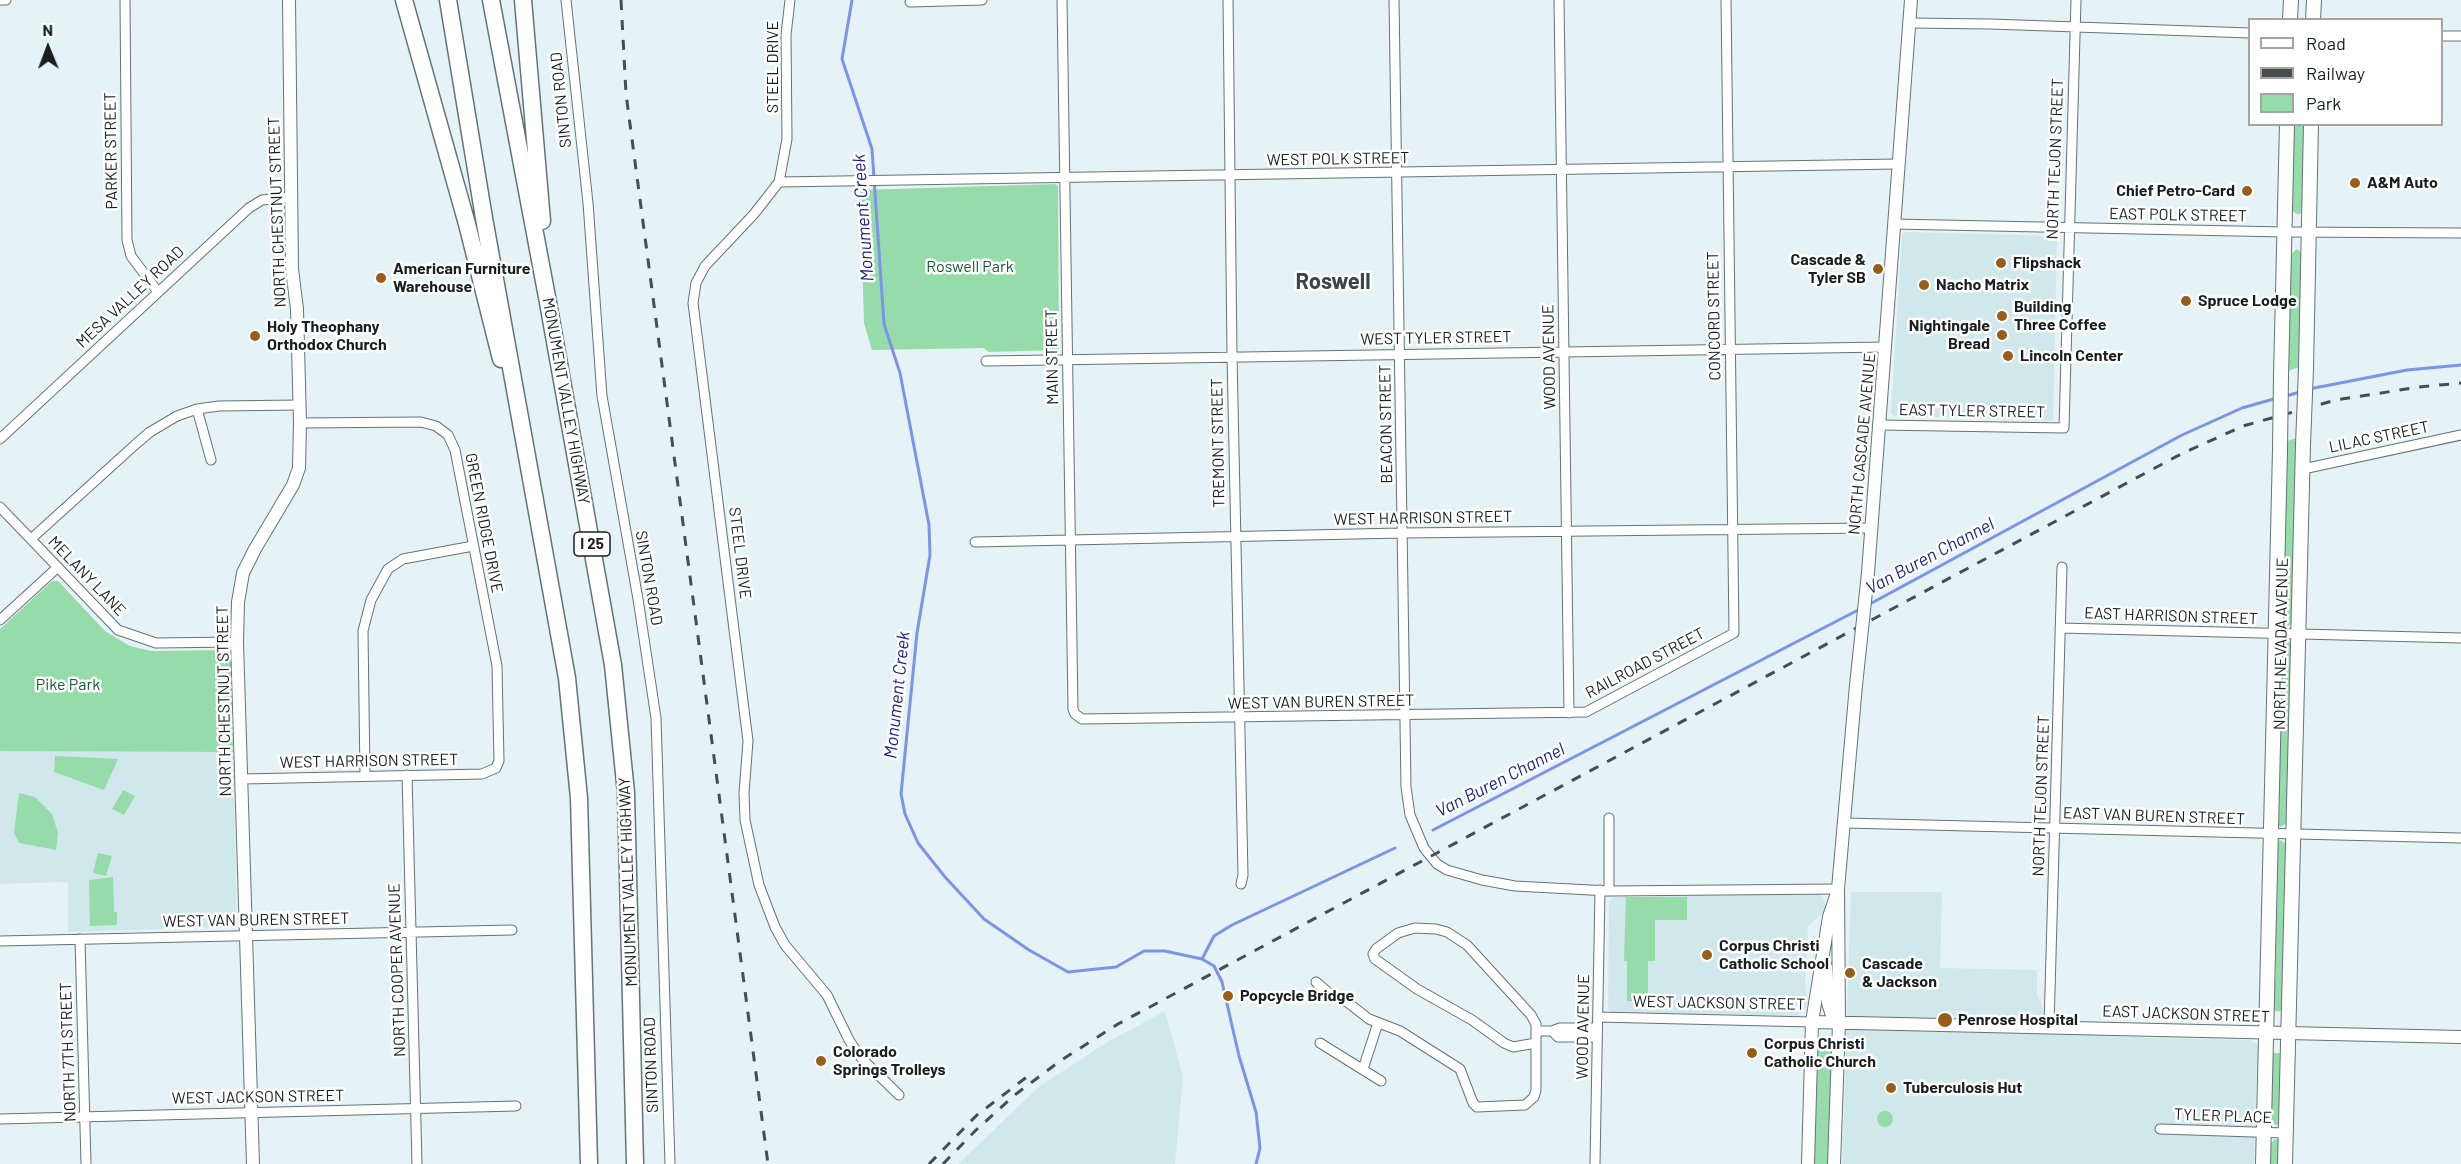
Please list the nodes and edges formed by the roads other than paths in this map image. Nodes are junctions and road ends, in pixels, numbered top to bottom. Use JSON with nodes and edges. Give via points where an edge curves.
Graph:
{"nodes":[{"id":1,"x":0,"y":0,"type":"edge"},
{"id":2,"x":6,"y":0,"type":"edge"},
{"id":3,"x":125,"y":0,"type":"edge"},
{"id":4,"x":289,"y":0,"type":"edge"},
{"id":5,"x":404,"y":0,"type":"edge"},
{"id":6,"x":448,"y":0,"type":"edge"},
{"id":7,"x":491,"y":0,"type":"edge"},
{"id":8,"x":524,"y":0,"type":"edge"},
{"id":9,"x":566,"y":0,"type":"edge"},
{"id":10,"x":790,"y":0,"type":"edge"},
{"id":11,"x":982,"y":0,"type":"edge"},
{"id":12,"x":1062,"y":0,"type":"edge"},
{"id":13,"x":1228,"y":0,"type":"edge"},
{"id":14,"x":1394,"y":0,"type":"edge"},
{"id":15,"x":1559,"y":0,"type":"edge"},
{"id":16,"x":1726,"y":0,"type":"edge"},
{"id":17,"x":1911,"y":0,"type":"edge"},
{"id":18,"x":2076,"y":0,"type":"edge"},
{"id":19,"x":2291,"y":0,"type":"edge"},
{"id":20,"x":2314,"y":0,"type":"edge"},
{"id":21,"x":910,"y":2,"type":"dead end"},
{"id":22,"x":2290,"y":18,"type":"edge"},
{"id":23,"x":2313,"y":18,"type":"edge"},
{"id":24,"x":1909,"y":23,"type":"junction"},
{"id":25,"x":2075,"y":26,"type":"junction"},
{"id":26,"x":2248,"y":33,"type":"edge"},
{"id":27,"x":2443,"y":36,"type":"edge"},
{"id":28,"x":2461,"y":36,"type":"edge"},
{"id":29,"x":2287,"y":126,"type":"edge"},
{"id":30,"x":2311,"y":126,"type":"edge"},
{"id":31,"x":1897,"y":165,"type":"junction"},
{"id":32,"x":1727,"y":166,"type":"junction"},
{"id":33,"x":1562,"y":169,"type":"junction"},
{"id":34,"x":1397,"y":173,"type":"junction"},
{"id":35,"x":1231,"y":176,"type":"junction"},
{"id":36,"x":1064,"y":177,"type":"junction"},
{"id":37,"x":779,"y":182,"type":"junction"},
{"id":38,"x":291,"y":197,"type":"junction"},
{"id":39,"x":1894,"y":224,"type":"junction"},
{"id":40,"x":2068,"y":228,"type":"junction"},
{"id":41,"x":2284,"y":232,"type":"junction"},
{"id":42,"x":2308,"y":232,"type":"junction"},
{"id":43,"x":2461,"y":233,"type":"edge"},
{"id":44,"x":158,"y":292,"type":"junction"},
{"id":45,"x":547,"y":297,"type":"junction"},
{"id":46,"x":1886,"y":347,"type":"junction"},
{"id":47,"x":1730,"y":349,"type":"junction"},
{"id":48,"x":1564,"y":351,"type":"junction"},
{"id":49,"x":1400,"y":353,"type":"junction"},
{"id":50,"x":1232,"y":355,"type":"junction"},
{"id":51,"x":1067,"y":358,"type":"junction"},
{"id":52,"x":986,"y":361,"type":"dead end"},
{"id":53,"x":299,"y":405,"type":"junction"},
{"id":54,"x":197,"y":409,"type":"junction"},
{"id":55,"x":300,"y":423,"type":"junction"},
{"id":56,"x":1880,"y":424,"type":"junction"},
{"id":57,"x":2064,"y":428,"type":"joint"},
{"id":58,"x":2461,"y":435,"type":"edge"},
{"id":59,"x":0,"y":439,"type":"edge"},
{"id":60,"x":525,"y":440,"type":"junction"},
{"id":61,"x":212,"y":459,"type":"dead end"},
{"id":62,"x":2303,"y":469,"type":"junction"},
{"id":63,"x":0,"y":507,"type":"edge"},
{"id":64,"x":1872,"y":528,"type":"junction"},
{"id":65,"x":1734,"y":530,"type":"junction"},
{"id":66,"x":1567,"y":532,"type":"junction"},
{"id":67,"x":1402,"y":533,"type":"junction"},
{"id":68,"x":1235,"y":536,"type":"junction"},
{"id":69,"x":1069,"y":539,"type":"junction"},
{"id":70,"x":31,"y":540,"type":"junction"},
{"id":71,"x":975,"y":542,"type":"dead end"},
{"id":72,"x":474,"y":546,"type":"junction"},
{"id":73,"x":58,"y":567,"type":"junction"},
{"id":74,"x":2062,"y":567,"type":"dead end"},
{"id":75,"x":0,"y":620,"type":"edge"},
{"id":76,"x":2060,"y":628,"type":"junction"},
{"id":77,"x":1734,"y":633,"type":"joint"},
{"id":78,"x":2275,"y":634,"type":"junction"},
{"id":79,"x":2297,"y":634,"type":"junction"},
{"id":80,"x":2461,"y":638,"type":"edge"},
{"id":81,"x":237,"y":642,"type":"junction"},
{"id":82,"x":1569,"y":713,"type":"junction"},
{"id":83,"x":1075,"y":714,"type":"joint"},
{"id":84,"x":1405,"y":716,"type":"junction"},
{"id":85,"x":1239,"y":718,"type":"junction"},
{"id":86,"x":496,"y":768,"type":"joint"},
{"id":87,"x":407,"y":775,"type":"junction"},
{"id":88,"x":365,"y":776,"type":"junction"},
{"id":89,"x":242,"y":779,"type":"junction"},
{"id":90,"x":1609,"y":818,"type":"dead end"},
{"id":91,"x":1845,"y":823,"type":"junction"},
{"id":92,"x":2055,"y":828,"type":"junction"},
{"id":93,"x":2293,"y":834,"type":"junction"},
{"id":94,"x":2271,"y":835,"type":"junction"},
{"id":95,"x":2461,"y":837,"type":"edge"},
{"id":96,"x":1241,"y":884,"type":"dead end"},
{"id":97,"x":1838,"y":889,"type":"junction"},
{"id":98,"x":1605,"y":890,"type":"junction"},
{"id":99,"x":512,"y":930,"type":"dead end"},
{"id":100,"x":411,"y":932,"type":"junction"},
{"id":101,"x":247,"y":934,"type":"junction"},
{"id":102,"x":80,"y":939,"type":"junction"},
{"id":103,"x":1825,"y":940,"type":"junction"},
{"id":104,"x":0,"y":942,"type":"edge"},
{"id":105,"x":1316,"y":982,"type":"dead end"},
{"id":106,"x":1598,"y":1017,"type":"junction"},
{"id":107,"x":1812,"y":1022,"type":"junction"},
{"id":108,"x":1378,"y":1023,"type":"junction"},
{"id":109,"x":1839,"y":1023,"type":"junction"},
{"id":110,"x":2049,"y":1026,"type":"junction"},
{"id":111,"x":1536,"y":1031,"type":"junction"},
{"id":112,"x":1597,"y":1033,"type":"junction"},
{"id":113,"x":2266,"y":1033,"type":"junction"},
{"id":114,"x":2288,"y":1033,"type":"junction"},
{"id":115,"x":2461,"y":1037,"type":"edge"},
{"id":116,"x":1536,"y":1042,"type":"junction"},
{"id":117,"x":1320,"y":1043,"type":"dead end"},
{"id":118,"x":1363,"y":1070,"type":"junction"},
{"id":119,"x":1381,"y":1081,"type":"dead end"},
{"id":120,"x":899,"y":1095,"type":"dead end"},
{"id":121,"x":516,"y":1106,"type":"dead end"},
{"id":122,"x":416,"y":1110,"type":"junction"},
{"id":123,"x":252,"y":1114,"type":"junction"},
{"id":124,"x":85,"y":1117,"type":"junction"},
{"id":125,"x":0,"y":1119,"type":"edge"},
{"id":126,"x":2160,"y":1129,"type":"dead end"},
{"id":127,"x":2264,"y":1132,"type":"junction"},
{"id":128,"x":2286,"y":1133,"type":"junction"},
{"id":129,"x":86,"y":1164,"type":"edge"},
{"id":130,"x":253,"y":1164,"type":"edge"},
{"id":131,"x":417,"y":1164,"type":"edge"},
{"id":132,"x":589,"y":1164,"type":"edge"},
{"id":133,"x":635,"y":1164,"type":"edge"},
{"id":134,"x":670,"y":1164,"type":"edge"},
{"id":135,"x":1595,"y":1164,"type":"edge"},
{"id":136,"x":1808,"y":1164,"type":"edge"},
{"id":137,"x":1834,"y":1164,"type":"edge"},
{"id":138,"x":2263,"y":1164,"type":"edge"},
{"id":139,"x":2285,"y":1164,"type":"edge"}],
"edges":[{"from":1,"to":2,"type":"street"},
{"from":3,"to":44,"type":"street","name":"PARKER STREET","via":[[127,240],[131,256]]},
{"from":4,"to":38,"type":"main road","name":"NORTH CHESTNUT STREET"},
{"from":5,"to":60,"type":"highway"},
{"from":6,"to":60,"type":"highway"},
{"from":7,"to":45,"type":"highway","name":"MONUMENT VALLEY HIGHWAY","number":"I 25"},
{"from":8,"to":45,"type":"highway"},
{"from":9,"to":134,"type":"street","name":"SINTON ROAD","via":[[602,396],[656,718]]},
{"from":10,"to":37,"type":"street","name":"STEEL DRIVE","via":[[786,35],[788,139]]},
{"from":11,"to":21,"type":"street"},
{"from":12,"to":36,"type":"street","name":"MAIN STREET"},
{"from":13,"to":35,"type":"street","name":"TREMONT STREET"},
{"from":14,"to":34,"type":"street","name":"BEACON STREET"},
{"from":15,"to":33,"type":"street","name":"WOOD AVENUE"},
{"from":16,"to":32,"type":"street","name":"CONCORD STREET"},
{"from":17,"to":24,"type":"main road","name":"NORTH CASCADE AVENUE"},
{"from":18,"to":25,"type":"street","name":"NORTH TEJON STREET"},
{"from":19,"to":22,"type":"main road"},
{"from":20,"to":23,"type":"main road"},
{"from":24,"to":25,"type":"street"},
{"from":24,"to":31,"type":"main road","name":"NORTH CASCADE AVENUE"},
{"from":25,"to":26,"type":"street"},
{"from":25,"to":40,"type":"street","name":"NORTH TEJON STREET"},
{"from":27,"to":28,"type":"street"},
{"from":29,"to":41,"type":"main road","name":"NORTH NEVADA AVENUE"},
{"from":30,"to":42,"type":"main road","name":"NORTH NEVADA AVENUE"},
{"from":31,"to":32,"type":"street","name":"WEST POLK STREET"},
{"from":31,"to":39,"type":"main road","name":"NORTH CASCADE AVENUE"},
{"from":32,"to":33,"type":"street","name":"WEST POLK STREET"},
{"from":32,"to":47,"type":"street","name":"CONCORD STREET"},
{"from":33,"to":34,"type":"street","name":"WEST POLK STREET"},
{"from":33,"to":48,"type":"street","name":"WOOD AVENUE"},
{"from":34,"to":35,"type":"street","name":"WEST POLK STREET"},
{"from":34,"to":49,"type":"street","name":"BEACON STREET"},
{"from":35,"to":36,"type":"street","name":"WEST POLK STREET"},
{"from":35,"to":50,"type":"street","name":"TREMONT STREET"},
{"from":36,"to":37,"type":"street","name":"WEST POLK STREET"},
{"from":36,"to":51,"type":"street","name":"MAIN STREET"},
{"from":37,"to":120,"type":"street","name":"STEEL DRIVE","via":[[705,266],[696,283],[693,303],[748,741],[745,820],[759,885],[785,945],[827,995],[862,1059]]},
{"from":38,"to":44,"type":"street","name":"MESA VALLEY ROAD","via":[[262,201],[249,208]]},
{"from":38,"to":53,"type":"main road","name":"NORTH CHESTNUT STREET"},
{"from":39,"to":40,"type":"street","name":"EAST POLK STREET"},
{"from":39,"to":46,"type":"main road","name":"NORTH CASCADE AVENUE"},
{"from":40,"to":41,"type":"street","name":"EAST POLK STREET"},
{"from":40,"to":57,"type":"street","name":"NORTH TEJON STREET"},
{"from":41,"to":42,"type":"street","name":"EAST POLK STREET"},
{"from":41,"to":78,"type":"main road","name":"NORTH NEVADA AVENUE","bridge":true},
{"from":42,"to":43,"type":"street","name":"EAST POLK STREET"},
{"from":42,"to":62,"type":"main road","name":"NORTH NEVADA AVENUE","bridge":true},
{"from":44,"to":59,"type":"street","name":"MESA VALLEY ROAD"},
{"from":45,"to":133,"type":"highway","name":"MONUMENT VALLEY HIGHWAY","number":"I 25","via":[[609,634],[622,736]]},
{"from":46,"to":47,"type":"street","name":"WEST TYLER STREET"},
{"from":46,"to":56,"type":"main road","name":"NORTH CASCADE AVENUE"},
{"from":47,"to":48,"type":"street","name":"WEST TYLER STREET"},
{"from":47,"to":65,"type":"street","name":"CONCORD STREET"},
{"from":48,"to":49,"type":"street","name":"WEST TYLER STREET"},
{"from":48,"to":66,"type":"street","name":"WOOD AVENUE"},
{"from":49,"to":50,"type":"street","name":"WEST TYLER STREET"},
{"from":49,"to":67,"type":"street","name":"BEACON STREET"},
{"from":50,"to":51,"type":"street","name":"WEST TYLER STREET"},
{"from":50,"to":68,"type":"street","name":"TREMONT STREET"},
{"from":51,"to":52,"type":"street","name":"WEST TYLER STREET"},
{"from":51,"to":69,"type":"street","name":"MAIN STREET"},
{"from":53,"to":54,"type":"street"},
{"from":53,"to":55,"type":"main road","name":"NORTH CHESTNUT STREET"},
{"from":54,"to":61,"type":"street"},
{"from":54,"to":70,"type":"street","via":[[150,432]]},
{"from":55,"to":72,"type":"street","name":"GREEN RIDGE DRIVE","via":[[421,422],[442,429],[455,450]]},
{"from":55,"to":81,"type":"main road","name":"NORTH CHESTNUT STREET","via":[[297,476],[243,573]]},
{"from":56,"to":57,"type":"street","name":"EAST TYLER STREET"},
{"from":56,"to":64,"type":"main road","name":"NORTH CASCADE AVENUE"},
{"from":58,"to":62,"type":"street","name":"LILAC STREET"},
{"from":60,"to":132,"type":"highway","via":[[560,629],[575,750]]},
{"from":62,"to":79,"type":"main road","name":"NORTH NEVADA AVENUE"},
{"from":63,"to":70,"type":"street","name":"MELANY LANE"},
{"from":64,"to":65,"type":"street","name":"WEST HARRISON STREET"},
{"from":64,"to":91,"type":"main road","name":"NORTH CASCADE AVENUE","bridge":true},
{"from":65,"to":66,"type":"street","name":"WEST HARRISON STREET"},
{"from":65,"to":77,"type":"street","name":"CONCORD STREET"},
{"from":66,"to":67,"type":"street","name":"WEST HARRISON STREET"},
{"from":66,"to":82,"type":"street","name":"WOOD AVENUE"},
{"from":67,"to":68,"type":"street","name":"WEST HARRISON STREET"},
{"from":67,"to":84,"type":"street","name":"BEACON STREET"},
{"from":68,"to":69,"type":"street","name":"WEST HARRISON STREET"},
{"from":68,"to":85,"type":"street","name":"TREMONT STREET"},
{"from":69,"to":71,"type":"street","name":"WEST HARRISON STREET"},
{"from":69,"to":83,"type":"street","name":"MAIN STREET"},
{"from":70,"to":73,"type":"street","name":"MELANY LANE"},
{"from":72,"to":86,"type":"street","name":"GREEN RIDGE DRIVE","via":[[497,666]]},
{"from":72,"to":88,"type":"street","via":[[403,559],[388,569],[370,600],[363,631]]},
{"from":73,"to":75,"type":"street"},
{"from":73,"to":81,"type":"street","name":"MELANY LANE","via":[[111,626],[133,637],[156,643]]},
{"from":74,"to":76,"type":"street","name":"NORTH TEJON STREET"},
{"from":76,"to":78,"type":"street","name":"EAST HARRISON STREET"},
{"from":76,"to":92,"type":"street","name":"NORTH TEJON STREET"},
{"from":77,"to":82,"type":"street","name":"RAILROAD STREET","via":[[1586,712]]},
{"from":78,"to":79,"type":"street","name":"EAST HARRISON STREET"},
{"from":78,"to":94,"type":"main road","name":"NORTH NEVADA AVENUE"},
{"from":79,"to":80,"type":"street","name":"EAST HARRISON STREET"},
{"from":79,"to":93,"type":"main road","name":"NORTH NEVADA AVENUE"},
{"from":81,"to":89,"type":"main road","name":"NORTH CHESTNUT STREET"},
{"from":82,"to":84,"type":"street","name":"WEST VAN BUREN STREET"},
{"from":83,"to":85,"type":"street","name":"WEST VAN BUREN STREET","via":[[1082,719]]},
{"from":84,"to":85,"type":"street","name":"WEST VAN BUREN STREET"},
{"from":84,"to":98,"type":"street","name":"BEACON STREET","via":[[1410,815],[1424,848],[1437,864],[1482,880],[1515,886]]},
{"from":85,"to":96,"type":"street","name":"TREMONT STREET"},
{"from":86,"to":87,"type":"street","name":"WEST HARRISON STREET","via":[[482,774]]},
{"from":87,"to":88,"type":"street","name":"WEST HARRISON STREET"},
{"from":87,"to":100,"type":"street","name":"NORTH COOPER AVENUE"},
{"from":88,"to":89,"type":"street","name":"WEST HARRISON STREET"},
{"from":89,"to":101,"type":"main road","name":"NORTH CHESTNUT STREET"},
{"from":90,"to":98,"type":"street","name":"WOOD AVENUE"},
{"from":91,"to":92,"type":"street","name":"EAST VAN BUREN STREET"},
{"from":91,"to":97,"type":"main road","name":"NORTH CASCADE AVENUE"},
{"from":92,"to":94,"type":"street","name":"EAST VAN BUREN STREET"},
{"from":92,"to":110,"type":"street","name":"NORTH TEJON STREET"},
{"from":93,"to":94,"type":"street","name":"EAST VAN BUREN STREET"},
{"from":93,"to":95,"type":"street","name":"EAST VAN BUREN STREET"},
{"from":93,"to":114,"type":"main road","name":"NORTH NEVADA AVENUE"},
{"from":94,"to":113,"type":"main road","name":"NORTH NEVADA AVENUE"},
{"from":97,"to":98,"type":"street"},
{"from":97,"to":103,"type":"main road","name":"NORTH CASCADE AVENUE"},
{"from":97,"to":109,"type":"main road","name":"NORTH CASCADE AVENUE"},
{"from":98,"to":106,"type":"street","name":"WOOD AVENUE"},
{"from":99,"to":100,"type":"street","name":"WEST VAN BUREN STREET"},
{"from":100,"to":101,"type":"street","name":"WEST VAN BUREN STREET"},
{"from":100,"to":122,"type":"street","name":"NORTH COOPER AVENUE"},
{"from":101,"to":102,"type":"street","name":"WEST VAN BUREN STREET"},
{"from":101,"to":123,"type":"main road","name":"NORTH CHESTNUT STREET"},
{"from":102,"to":104,"type":"street","name":"WEST VAN BUREN STREET"},
{"from":102,"to":124,"type":"street","name":"NORTH 7TH STREET"},
{"from":103,"to":107,"type":"main road","name":"NORTH CASCADE AVENUE"},
{"from":103,"to":109,"type":"main road","via":[[1828,1003]]},
{"from":105,"to":108,"type":"street"},
{"from":106,"to":107,"type":"street","name":"WEST JACKSON STREET"},
{"from":106,"to":112,"type":"street","name":"WOOD AVENUE"},
{"from":107,"to":109,"type":"main road","name":"WEST JACKSON STREET"},
{"from":107,"to":136,"type":"main road","name":"NORTH CASCADE AVENUE"},
{"from":108,"to":116,"type":"street","via":[[1400,1031],[1460,1069],[1477,1107],[1520,1107],[1530,1102],[1536,1090]]},
{"from":108,"to":118,"type":"street"},
{"from":109,"to":110,"type":"main road","name":"EAST JACKSON STREET"},
{"from":109,"to":137,"type":"main road","name":"NORTH CASCADE AVENUE"},
{"from":110,"to":113,"type":"main road","name":"EAST JACKSON STREET"},
{"from":111,"to":112,"type":"street","via":[[1552,1031],[1558,1037]]},
{"from":111,"to":116,"type":"street"},
{"from":111,"to":116,"type":"street","via":[[1536,1024],[1523,1006],[1467,945],[1447,932],[1407,930],[1382,943],[1373,954],[1380,964],[1417,990],[1472,1020],[1495,1039],[1513,1047]]},
{"from":112,"to":135,"type":"street","name":"WOOD AVENUE"},
{"from":113,"to":114,"type":"main road","name":"EAST JACKSON STREET"},
{"from":113,"to":127,"type":"main road","name":"NORTH NEVADA AVENUE"},
{"from":114,"to":115,"type":"main road","name":"EAST JACKSON STREET"},
{"from":114,"to":128,"type":"main road","name":"NORTH NEVADA AVENUE"},
{"from":117,"to":118,"type":"street"},
{"from":118,"to":119,"type":"street"},
{"from":121,"to":122,"type":"street","name":"WEST JACKSON STREET"},
{"from":122,"to":123,"type":"street","name":"WEST JACKSON STREET"},
{"from":122,"to":131,"type":"street","name":"NORTH COOPER AVENUE"},
{"from":123,"to":124,"type":"street","name":"WEST JACKSON STREET"},
{"from":123,"to":130,"type":"main road","name":"NORTH CHESTNUT STREET"},
{"from":124,"to":125,"type":"street","name":"WEST JACKSON STREET"},
{"from":124,"to":129,"type":"street","name":"NORTH 7TH STREET"},
{"from":126,"to":127,"type":"street","name":"TYLER PLACE"},
{"from":127,"to":128,"type":"street","name":"TYLER PLACE"},
{"from":127,"to":138,"type":"main road","name":"NORTH NEVADA AVENUE"},
{"from":128,"to":139,"type":"main road","name":"NORTH NEVADA AVENUE"}]}
